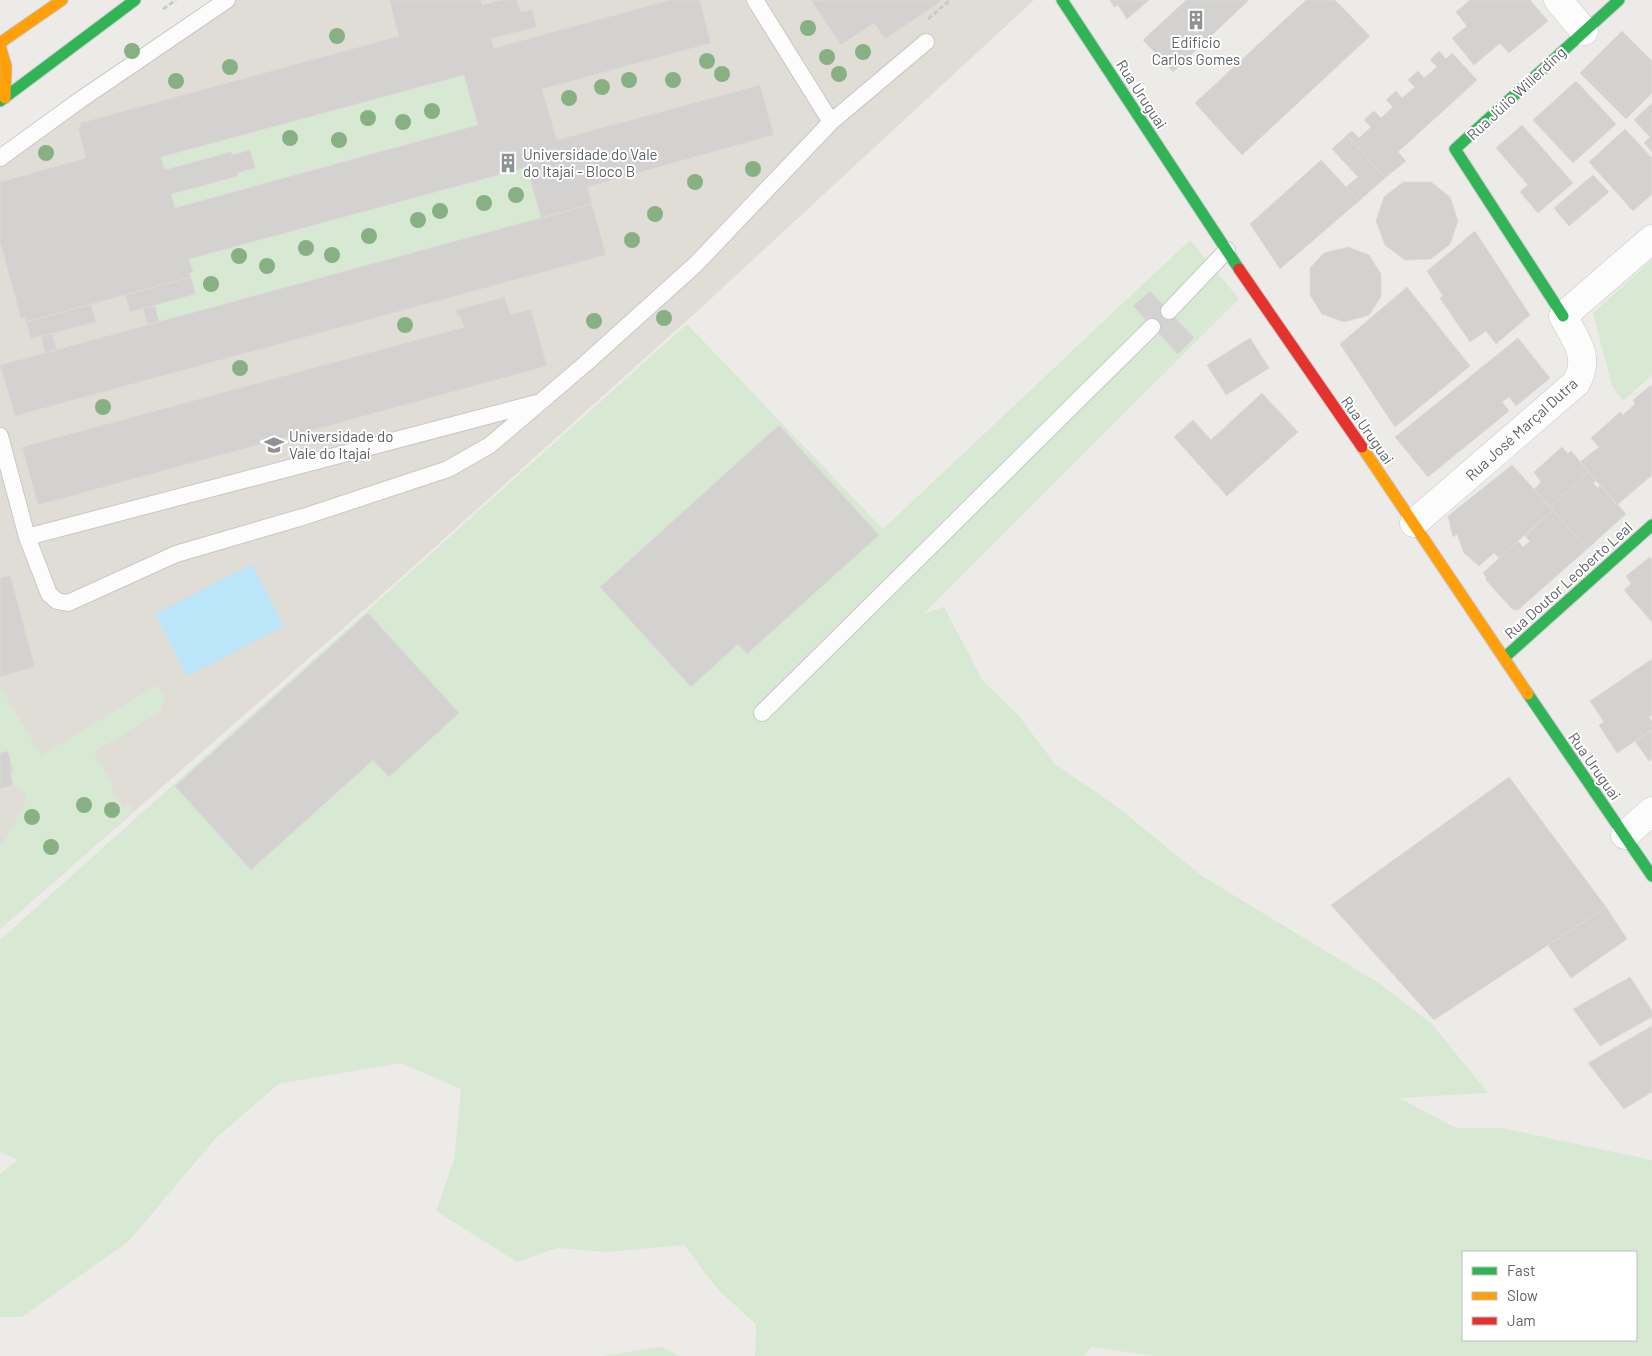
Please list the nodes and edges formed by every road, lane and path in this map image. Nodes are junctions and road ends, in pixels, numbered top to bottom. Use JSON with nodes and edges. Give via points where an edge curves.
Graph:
{"nodes":[{"id":1,"x":62,"y":0,"type":"edge"},
{"id":2,"x":135,"y":0,"type":"edge"},
{"id":3,"x":227,"y":0,"type":"edge"},
{"id":4,"x":755,"y":0,"type":"edge"},
{"id":5,"x":1062,"y":0,"type":"edge"},
{"id":6,"x":1558,"y":0,"type":"edge"},
{"id":7,"x":1619,"y":0,"type":"edge"},
{"id":8,"x":1584,"y":31,"type":"junction"},
{"id":9,"x":0,"y":42,"type":"edge"},
{"id":10,"x":926,"y":42,"type":"dead end"},
{"id":11,"x":0,"y":46,"type":"edge"},
{"id":12,"x":2,"y":100,"type":"edge"},
{"id":13,"x":831,"y":122,"type":"junction"},
{"id":14,"x":0,"y":158,"type":"edge"},
{"id":15,"x":1652,"y":239,"type":"edge"},
{"id":16,"x":1227,"y":250,"type":"junction"},
{"id":17,"x":1169,"y":311,"type":"dead end"},
{"id":18,"x":1563,"y":316,"type":"junction"},
{"id":19,"x":1152,"y":327,"type":"dead end"},
{"id":20,"x":542,"y":401,"type":"junction"},
{"id":21,"x":0,"y":436,"type":"edge"},
{"id":22,"x":1414,"y":523,"type":"junction"},
{"id":23,"x":1652,"y":525,"type":"edge"},
{"id":24,"x":27,"y":537,"type":"junction"},
{"id":25,"x":1505,"y":657,"type":"junction"},
{"id":26,"x":762,"y":712,"type":"dead end"},
{"id":27,"x":1652,"y":811,"type":"edge"},
{"id":28,"x":1625,"y":835,"type":"junction"},
{"id":29,"x":1652,"y":876,"type":"edge"}],
"edges":[{"from":1,"to":9,"type":"main road"},
{"from":2,"to":12,"type":"main road"},
{"from":3,"to":14,"type":"lane"},
{"from":4,"to":13,"type":"lane"},
{"from":5,"to":16,"type":"main road","name":"Rua Uruguai"},
{"from":6,"to":8,"type":"street"},
{"from":7,"to":8,"type":"main road"},
{"from":8,"to":18,"type":"main road","name":"Rua Júlio Willerding","via":[[1455,149]]},
{"from":10,"to":13,"type":"lane"},
{"from":11,"to":12,"type":"main road","via":[[6,66]]},
{"from":13,"to":20,"type":"lane","via":[[696,264]]},
{"from":15,"to":18,"type":"street"},
{"from":16,"to":17,"type":"lane"},
{"from":16,"to":22,"type":"main road","name":"Rua Uruguai"},
{"from":18,"to":22,"type":"street","name":"Rua José Marçal Dutra","via":[[1580,346],[1583,360],[1576,383]]},
{"from":19,"to":26,"type":"lane"},
{"from":20,"to":24,"type":"lane"},
{"from":20,"to":24,"type":"lane","via":[[490,445],[448,469],[306,516],[176,554],[68,603],[57,601],[49,594]]},
{"from":21,"to":24,"type":"lane"},
{"from":22,"to":25,"type":"main road","name":"Rua Uruguai"},
{"from":23,"to":25,"type":"main road","name":"Rua Doutor Leoberto Leal"},
{"from":25,"to":28,"type":"main road","name":"Rua Uruguai"},
{"from":27,"to":28,"type":"street"},
{"from":28,"to":29,"type":"main road","name":"Rua Uruguai"}]}
